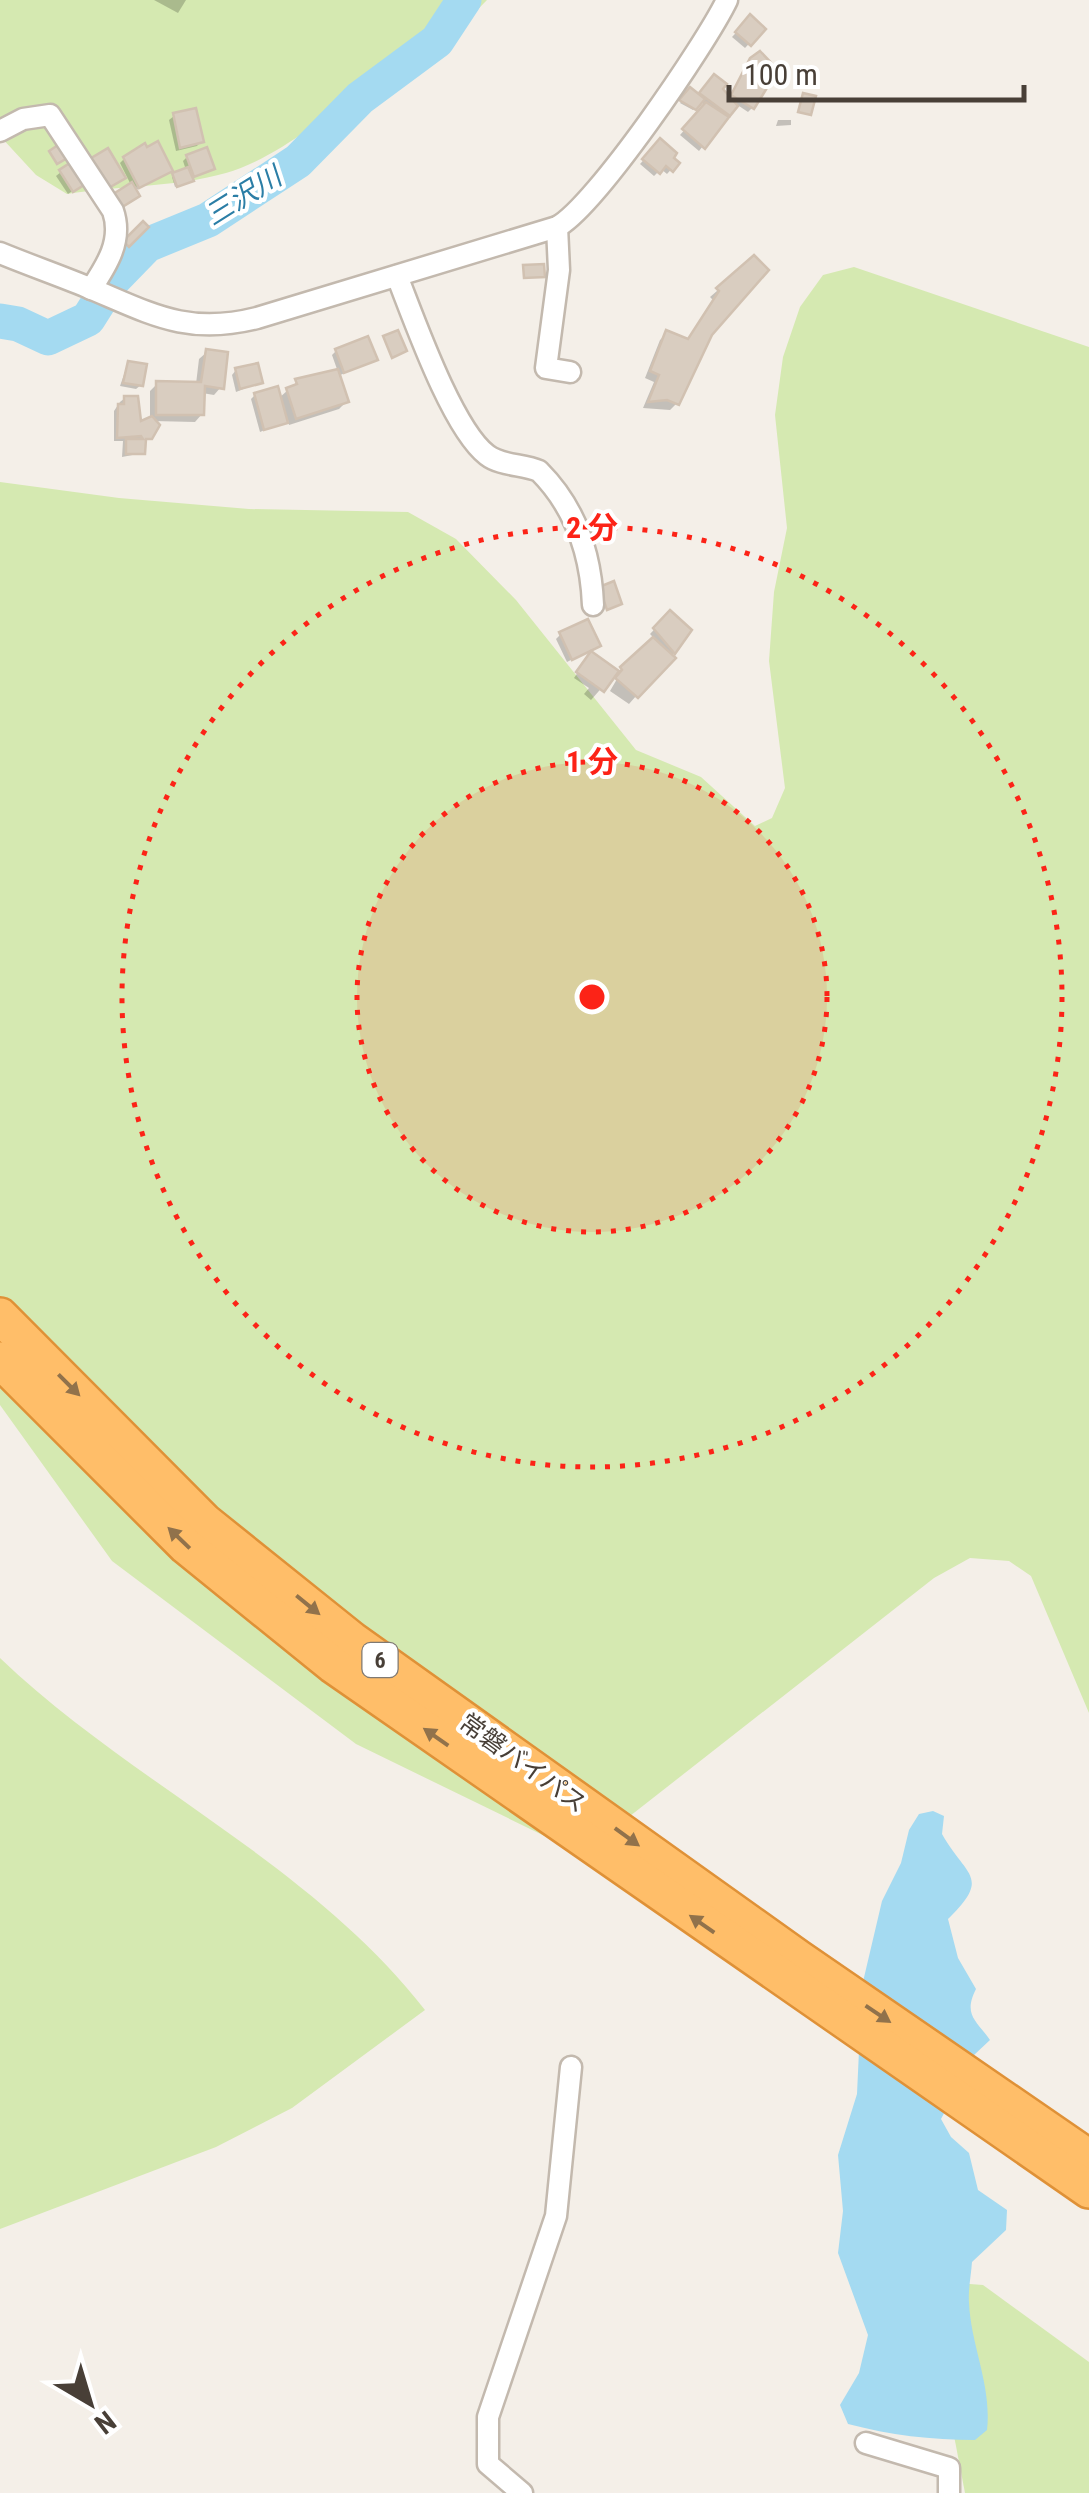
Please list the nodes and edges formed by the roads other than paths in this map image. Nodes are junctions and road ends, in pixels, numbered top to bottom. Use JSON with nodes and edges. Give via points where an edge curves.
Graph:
{"nodes":[{"id":1,"x":726,"y":0,"type":"edge"},
{"id":2,"x":0,"y":131,"type":"edge"},
{"id":3,"x":557,"y":228,"type":"junction"},
{"id":4,"x":0,"y":254,"type":"edge"},
{"id":5,"x":397,"y":276,"type":"junction"},
{"id":6,"x":91,"y":289,"type":"junction"},
{"id":7,"x":570,"y":372,"type":"dead end"},
{"id":8,"x":593,"y":605,"type":"dead end"},
{"id":9,"x":0,"y":1316,"type":"edge"},
{"id":10,"x":0,"y":1360,"type":"edge"},
{"id":11,"x":790,"y":1969,"type":"junction"},
{"id":12,"x":571,"y":2067,"type":"dead end"},
{"id":13,"x":1031,"y":2135,"type":"junction"},
{"id":14,"x":1089,"y":2158,"type":"edge"},
{"id":15,"x":1089,"y":2190,"type":"edge"},
{"id":16,"x":866,"y":2443,"type":"dead end"},
{"id":17,"x":522,"y":2493,"type":"edge"},
{"id":18,"x":949,"y":2493,"type":"edge"}],
"edges":[{"from":1,"to":3,"type":"street","via":[[704,42],[586,204]]},
{"from":2,"to":6,"type":"street","via":[[24,118],[50,115],[113,211],[114,245]]},
{"from":3,"to":5,"type":"street"},
{"from":3,"to":7,"type":"street","via":[[560,270],[546,368]]},
{"from":4,"to":6,"type":"street"},
{"from":5,"to":6,"type":"street","via":[[206,326],[164,321]]},
{"from":5,"to":8,"type":"street","via":[[434,371],[474,440],[494,460],[539,471],[573,520],[590,561]]},
{"from":9,"to":11,"type":"highway","name":"常磐バイパス","number":"6","one_way":true,"via":[[204,1522]]},
{"from":11,"to":10,"type":"highway","name":"常磐バイパス","number":"6","one_way":true,"via":[[333,1665],[186,1546]]},
{"from":11,"to":13,"type":"highway","name":"常磐バイパス","number":"6"},
{"from":12,"to":17,"type":"street","via":[[556,2216],[488,2418],[488,2464]]},
{"from":13,"to":14,"type":"highway","name":"常磐バイパス","number":"6"},
{"from":13,"to":15,"type":"highway","name":"常磐バイパス","number":"6"},
{"from":16,"to":18,"type":"street","via":[[949,2468]]}]}
